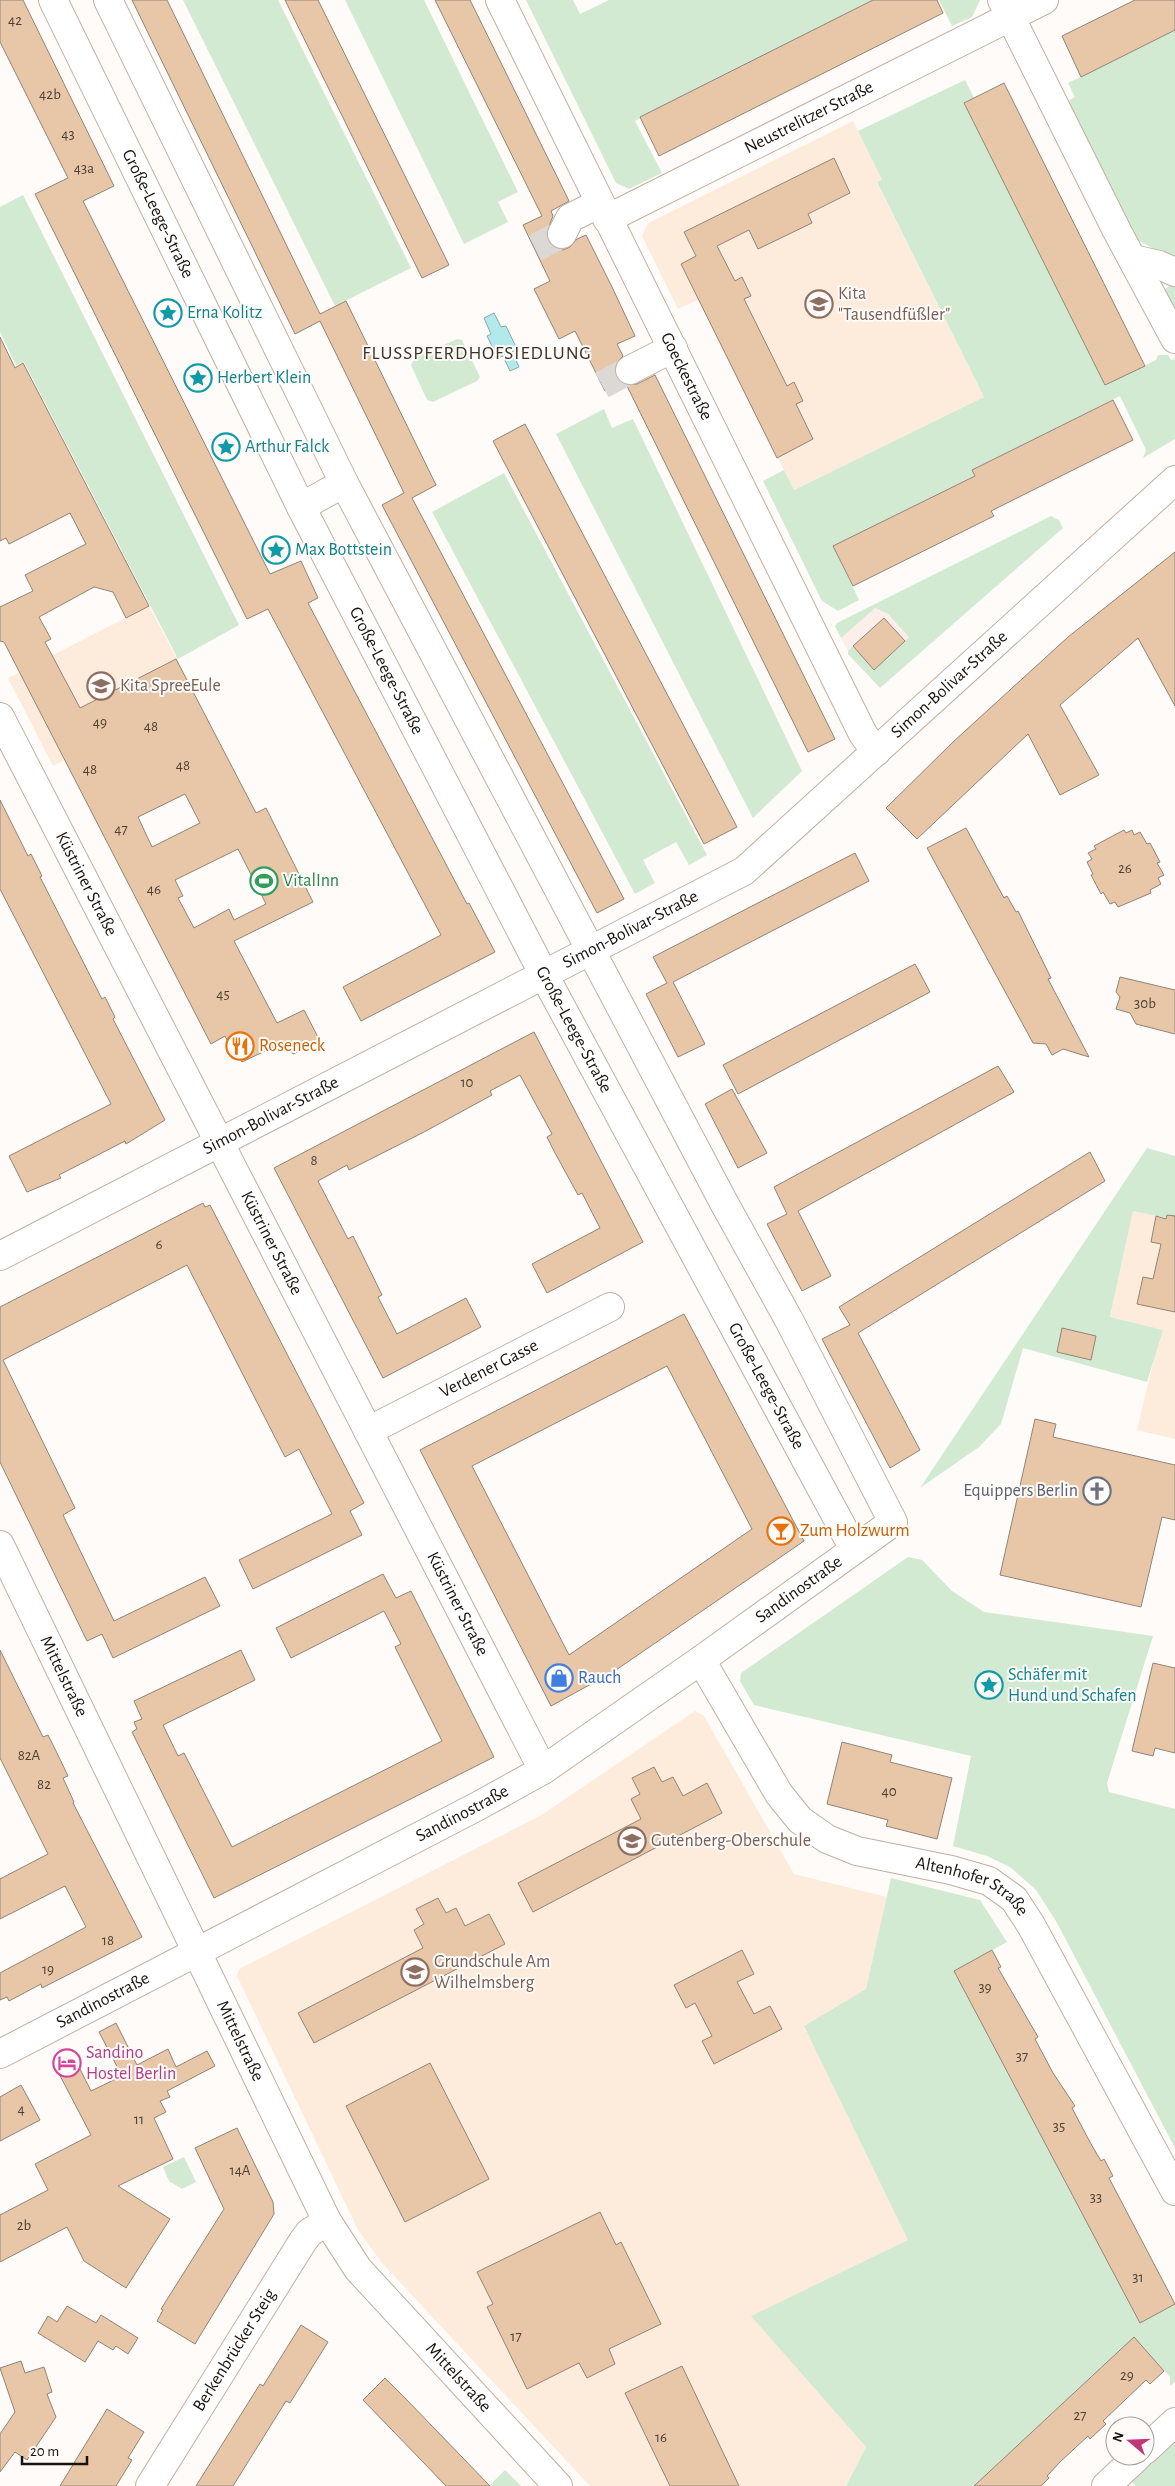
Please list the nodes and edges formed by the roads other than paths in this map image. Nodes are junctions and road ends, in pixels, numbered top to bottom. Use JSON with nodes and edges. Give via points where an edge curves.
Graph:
{"nodes":[{"id":1,"x":53,"y":0,"type":"edge"},
{"id":2,"x":108,"y":0,"type":"edge"},
{"id":3,"x":500,"y":0,"type":"edge"},
{"id":4,"x":1044,"y":0,"type":"edge"},
{"id":5,"x":1006,"y":8,"type":"edge"},
{"id":6,"x":604,"y":211,"type":"junction"},
{"id":7,"x":562,"y":234,"type":"tunnel mouth"},
{"id":8,"x":1134,"y":259,"type":"junction"},
{"id":9,"x":1175,"y":272,"type":"edge"},
{"id":10,"x":1175,"y":339,"type":"edge"},
{"id":11,"x":673,"y":348,"type":"junction"},
{"id":12,"x":630,"y":370,"type":"tunnel mouth"},
{"id":13,"x":1175,"y":480,"type":"edge"},
{"id":14,"x":344,"y":484,"type":"junction"},
{"id":15,"x":301,"y":507,"type":"junction"},
{"id":16,"x":0,"y":717,"type":"edge"},
{"id":17,"x":876,"y":752,"type":"junction"},
{"id":18,"x":591,"y":952,"type":"junction"},
{"id":19,"x":544,"y":975,"type":"junction"},
{"id":20,"x":219,"y":1143,"type":"junction"},
{"id":21,"x":0,"y":1256,"type":"edge"},
{"id":22,"x":610,"y":1307,"type":"dead end"},
{"id":23,"x":368,"y":1431,"type":"junction"},
{"id":24,"x":0,"y":1544,"type":"edge"},
{"id":25,"x":854,"y":1549,"type":"junction"},
{"id":26,"x":701,"y":1660,"type":"junction"},
{"id":27,"x":543,"y":1770,"type":"junction"},
{"id":28,"x":198,"y":1950,"type":"junction"},
{"id":29,"x":0,"y":2054,"type":"edge"},
{"id":30,"x":1175,"y":2191,"type":"edge"},
{"id":31,"x":327,"y":2222,"type":"junction"},
{"id":32,"x":1175,"y":2422,"type":"edge"},
{"id":33,"x":1155,"y":2441,"type":"edge"},
{"id":34,"x":1127,"y":2466,"type":"edge"},
{"id":35,"x":150,"y":2486,"type":"edge"},
{"id":36,"x":558,"y":2486,"type":"edge"},
{"id":37,"x":1106,"y":2486,"type":"edge"}],
"edges":[{"from":1,"to":15,"type":"street","name":"Große-Leege-Straße"},
{"from":2,"to":14,"type":"street"},
{"from":3,"to":6,"type":"street","name":"Goeckestraße"},
{"from":4,"to":5,"type":"street","name":"Neustrelitzer Straße"},
{"from":5,"to":6,"type":"street","name":"Neustrelitzer Straße"},
{"from":5,"to":8,"type":"street"},
{"from":6,"to":7,"type":"street","name":"Neustrelitzer Straße","via":[[570,218]]},
{"from":6,"to":11,"type":"street","name":"Goeckestraße"},
{"from":8,"to":9,"type":"street"},
{"from":8,"to":10,"type":"street"},
{"from":11,"to":12,"type":"street"},
{"from":11,"to":17,"type":"street","name":"Goeckestraße","via":[[863,734]]},
{"from":13,"to":17,"type":"street","name":"Simon-Bolivar-Straße"},
{"from":14,"to":15,"type":"street"},
{"from":14,"to":18,"type":"street"},
{"from":15,"to":19,"type":"street","name":"Große-Leege-Straße"},
{"from":16,"to":20,"type":"street","name":"Küstriner Straße"},
{"from":17,"to":18,"type":"street","name":"Simon-Bolivar-Straße","via":[[744,871]]},
{"from":18,"to":19,"type":"street","name":"Simon-Bolivar-Straße"},
{"from":18,"to":25,"type":"street","name":"Sandinostraße","via":[[789,1320],[893,1522]]},
{"from":19,"to":20,"type":"street","name":"Simon-Bolivar-Straße"},
{"from":19,"to":25,"type":"street","name":"Große-Leege-Straße"},
{"from":20,"to":21,"type":"street","name":"Simon-Bolivar-Straße"},
{"from":20,"to":23,"type":"street","name":"Küstriner Straße"},
{"from":22,"to":23,"type":"street","name":"Verdener Gasse"},
{"from":23,"to":27,"type":"street","name":"Küstriner Straße"},
{"from":24,"to":28,"type":"street","name":"Mittelstraße"},
{"from":25,"to":26,"type":"street","name":"Sandinostraße"},
{"from":26,"to":27,"type":"street","name":"Sandinostraße"},
{"from":26,"to":30,"type":"street","name":"Altenhofer Straße","via":[[779,1794],[800,1820],[827,1839],[857,1851],[989,1881],[1014,1899]]},
{"from":27,"to":28,"type":"street","name":"Sandinostraße"},
{"from":28,"to":29,"type":"street","name":"Sandinostraße"},
{"from":28,"to":31,"type":"street","name":"Mittelstraße"},
{"from":31,"to":35,"type":"street","name":"Berkenbrücker Steig","via":[[309,2233],[303,2241]]},
{"from":31,"to":36,"type":"street","name":"Mittelstraße","via":[[358,2269]]},
{"from":32,"to":33,"type":"street"},
{"from":34,"to":37,"type":"street"}]}
